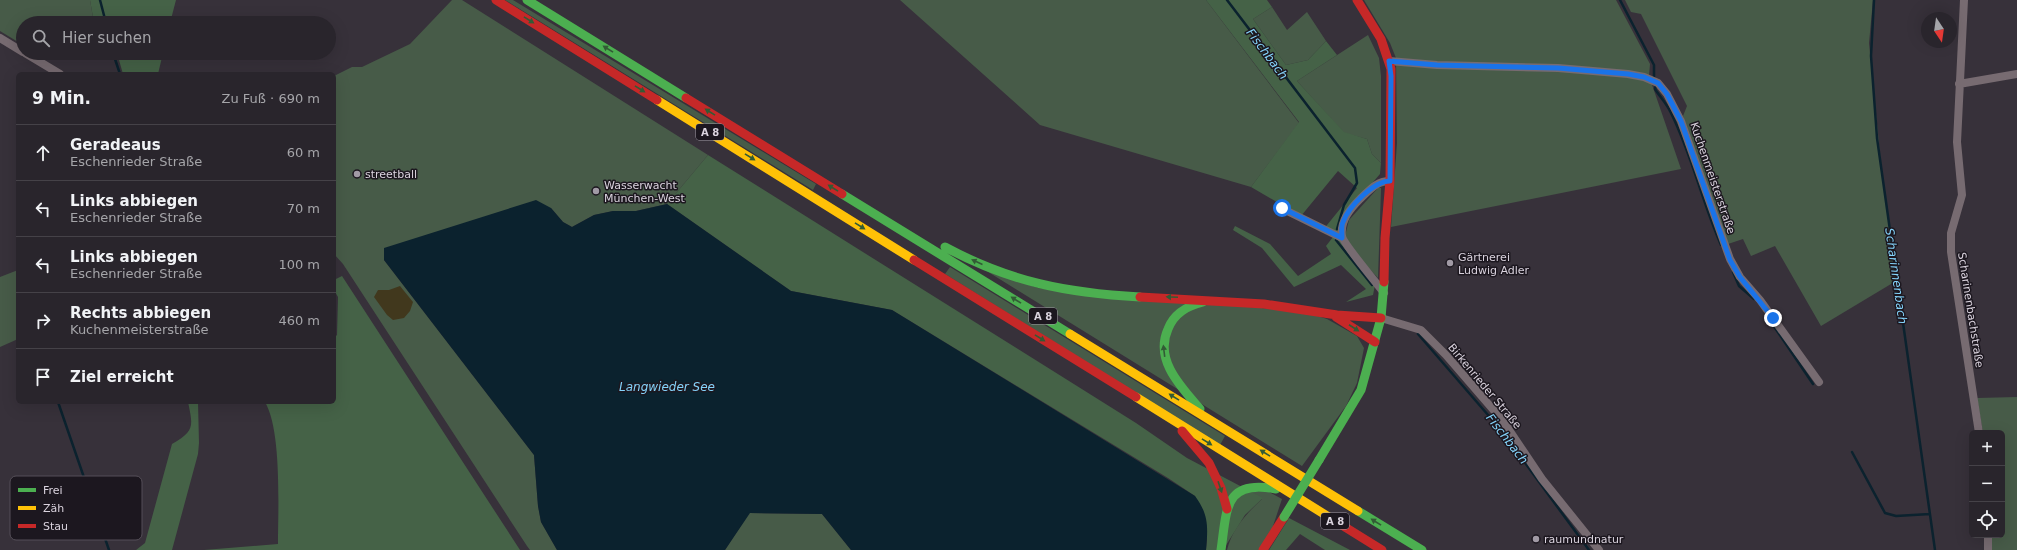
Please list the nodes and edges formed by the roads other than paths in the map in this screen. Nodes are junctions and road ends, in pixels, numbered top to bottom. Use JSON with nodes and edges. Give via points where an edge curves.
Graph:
{"nodes":[{"id":1,"x":496,"y":0,"type":"edge"},
{"id":2,"x":527,"y":0,"type":"edge"},
{"id":3,"x":1357,"y":0,"type":"edge"},
{"id":4,"x":1966,"y":0,"type":"edge"},
{"id":5,"x":0,"y":38,"type":"edge"},
{"id":6,"x":16,"y":47,"type":"edge"},
{"id":7,"x":37,"y":60,"type":"edge"},
{"id":8,"x":1389,"y":61,"type":"junction"},
{"id":9,"x":57,"y":72,"type":"edge"},
{"id":10,"x":2017,"y":74,"type":"edge"},
{"id":11,"x":1959,"y":84,"type":"junction"},
{"id":12,"x":1390,"y":181,"type":"junction"},
{"id":13,"x":1282,"y":208,"type":"dead end"},
{"id":14,"x":878,"y":215,"type":"junction"},
{"id":15,"x":1342,"y":238,"type":"junction"},
{"id":16,"x":1384,"y":293,"type":"junction"},
{"id":17,"x":1211,"y":301,"type":"junction"},
{"id":18,"x":1332,"y":314,"type":"junction"},
{"id":19,"x":1381,"y":318,"type":"junction"},
{"id":20,"x":1375,"y":342,"type":"junction"},
{"id":21,"x":1819,"y":382,"type":"dead end"},
{"id":22,"x":1207,"y":418,"type":"junction"},
{"id":23,"x":1174,"y":422,"type":"junction"},
{"id":24,"x":1979,"y":430,"type":"edge"},
{"id":25,"x":1288,"y":493,"type":"junction"},
{"id":26,"x":1227,"y":509,"type":"junction"},
{"id":27,"x":1988,"y":538,"type":"edge"},
{"id":28,"x":1221,"y":550,"type":"edge"},
{"id":29,"x":1263,"y":550,"type":"edge"},
{"id":30,"x":1382,"y":550,"type":"edge"},
{"id":31,"x":1422,"y":550,"type":"edge"},
{"id":32,"x":1599,"y":550,"type":"edge"},
{"id":33,"x":1988,"y":550,"type":"edge"}],
"edges":[{"from":1,"to":23,"type":"main road","number":"A 8","one_way":true},
{"from":14,"to":2,"type":"main road","number":"A 8","one_way":true},
{"from":3,"to":8,"type":"main road","via":[[1381,39]]},
{"from":4,"to":11,"type":"street","name":"Scharinenbachstraße"},
{"from":5,"to":6,"type":"street"},
{"from":7,"to":9,"type":"street"},
{"from":8,"to":12,"type":"main road"},
{"from":8,"to":21,"type":"street","name":"Kuchenmeisterstraße","via":[[1437,65],[1558,68],[1628,74],[1658,83],[1667,94],[1681,121],[1730,260]]},
{"from":10,"to":11,"type":"street"},
{"from":11,"to":24,"type":"street","name":"Scharinenbachstraße","via":[[1958,142],[1962,195],[1952,233],[1951,252]]},
{"from":12,"to":15,"type":"street","via":[[1374,185],[1355,205],[1343,222]]},
{"from":12,"to":16,"type":"main road"},
{"from":13,"to":15,"type":"street"},
{"from":17,"to":14,"type":"main road","one_way":true,"via":[[1049,287],[1014,277],[947,248],[896,219]]},
{"from":22,"to":14,"type":"main road","number":"A 8","one_way":true},
{"from":15,"to":16,"type":"street"},
{"from":16,"to":19,"type":"main road"},
{"from":17,"to":18,"type":"main road","via":[[1263,304]]},
{"from":22,"to":17,"type":"main road","one_way":true,"via":[[1171,374],[1162,347],[1165,331],[1174,317],[1187,307]]},
{"from":18,"to":19,"type":"main road"},
{"from":18,"to":20,"type":"main road","one_way":true},
{"from":19,"to":20,"type":"main road"},
{"from":19,"to":32,"type":"street","name":"Birkenrieder Straße","via":[[1421,330],[1446,355],[1503,421],[1542,479]]},
{"from":20,"to":29,"type":"main road","bridge":true,"via":[[1360,390]]},
{"from":31,"to":22,"type":"main road","number":"A 8","one_way":true},
{"from":23,"to":25,"type":"main road","number":"A 8","one_way":true},
{"from":23,"to":26,"type":"main road","one_way":true,"via":[[1209,463]]},
{"from":25,"to":26,"type":"main road","via":[[1254,485],[1243,488],[1231,500]]},
{"from":25,"to":30,"type":"main road","number":"A 8"},
{"from":26,"to":28,"type":"main road"},
{"from":27,"to":33,"type":"street"}]}
